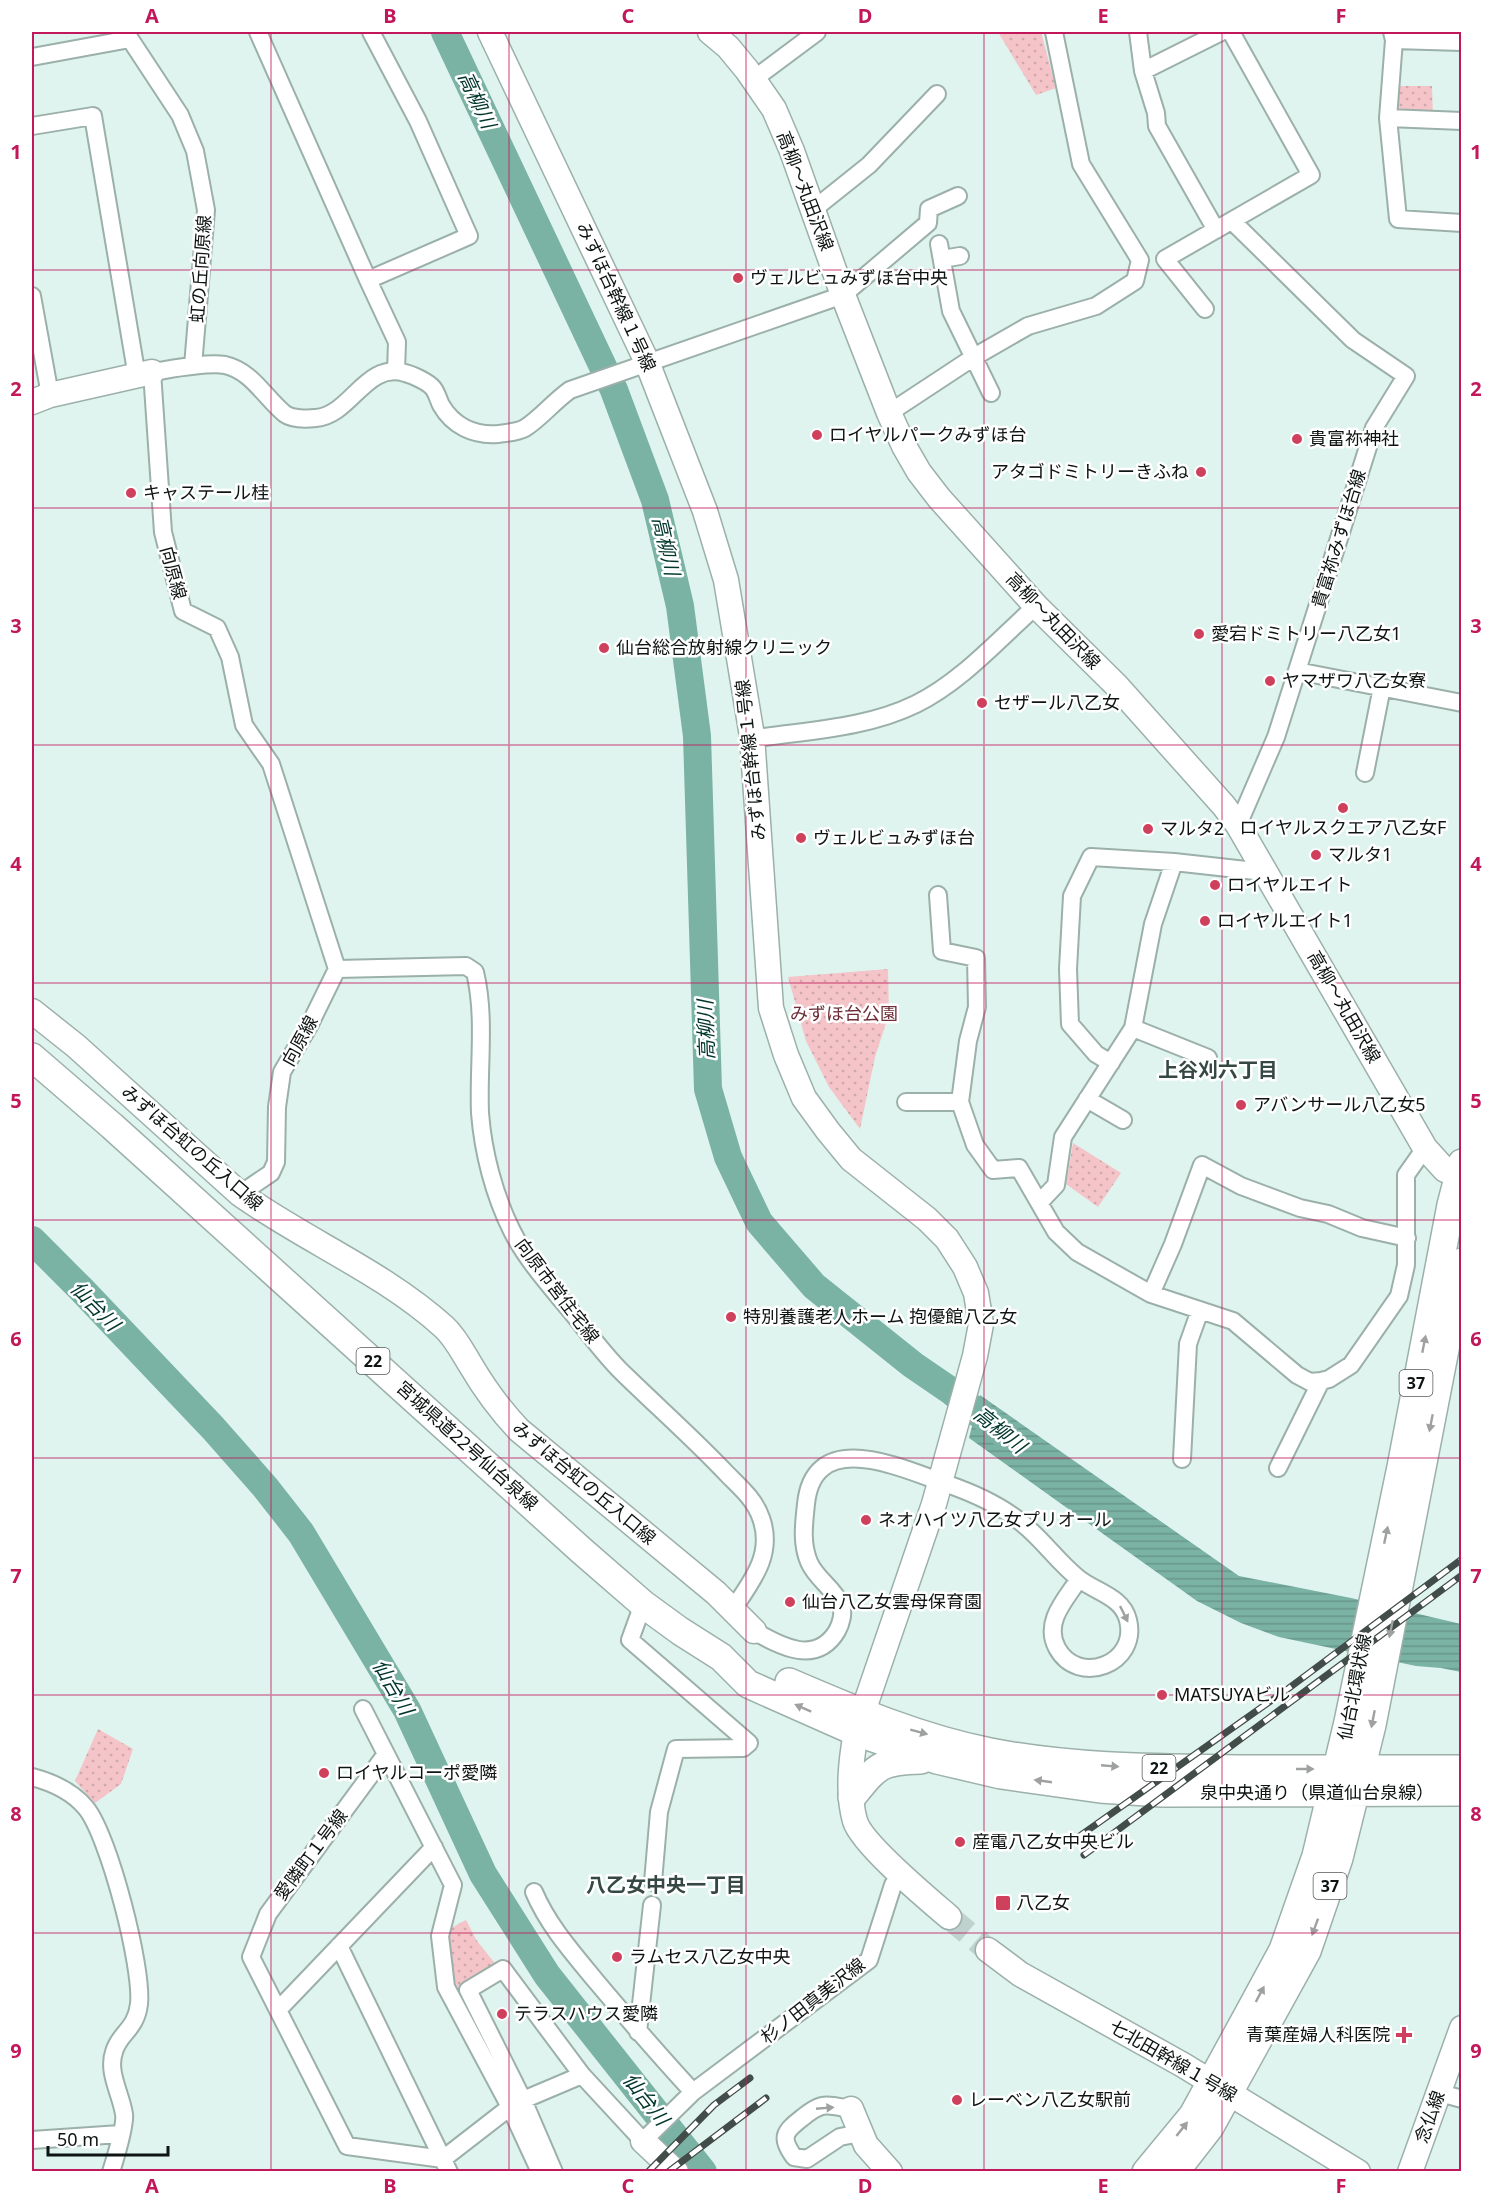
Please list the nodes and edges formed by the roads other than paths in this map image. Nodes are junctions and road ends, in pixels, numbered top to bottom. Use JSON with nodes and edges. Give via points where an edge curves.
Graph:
{"nodes":[{"id":1,"x":258,"y":32,"type":"edge"},
{"id":2,"x":371,"y":32,"type":"edge"},
{"id":3,"x":490,"y":32,"type":"edge"},
{"id":4,"x":710,"y":32,"type":"edge"},
{"id":5,"x":817,"y":32,"type":"edge"},
{"id":6,"x":1054,"y":32,"type":"edge"},
{"id":7,"x":1138,"y":32,"type":"edge"},
{"id":8,"x":1221,"y":32,"type":"edge"},
{"id":9,"x":1231,"y":32,"type":"edge"},
{"id":10,"x":129,"y":35,"type":"edge"},
{"id":11,"x":1393,"y":36,"type":"edge"},
{"id":12,"x":1461,"y":42,"type":"edge"},
{"id":13,"x":32,"y":57,"type":"edge"},
{"id":14,"x":1143,"y":71,"type":"junction"},
{"id":15,"x":754,"y":79,"type":"junction"},
{"id":16,"x":937,"y":94,"type":"dead end"},
{"id":17,"x":1388,"y":118,"type":"junction"},
{"id":18,"x":1461,"y":122,"type":"edge"},
{"id":19,"x":32,"y":126,"type":"edge"},
{"id":20,"x":958,"y":196,"type":"dead end"},
{"id":21,"x":814,"y":209,"type":"junction"},
{"id":22,"x":1233,"y":221,"type":"junction"},
{"id":23,"x":1461,"y":223,"type":"edge"},
{"id":24,"x":1216,"y":230,"type":"junction"},
{"id":25,"x":960,"y":256,"type":"dead end"},
{"id":26,"x":368,"y":280,"type":"junction"},
{"id":27,"x":843,"y":295,"type":"junction"},
{"id":28,"x":32,"y":297,"type":"edge"},
{"id":29,"x":1205,"y":309,"type":"dead end"},
{"id":30,"x":974,"y":357,"type":"junction"},
{"id":31,"x":193,"y":366,"type":"junction"},
{"id":32,"x":638,"y":366,"type":"junction"},
{"id":33,"x":396,"y":371,"type":"junction"},
{"id":34,"x":145,"y":375,"type":"junction"},
{"id":35,"x":991,"y":393,"type":"dead end"},
{"id":36,"x":41,"y":398,"type":"edge"},
{"id":37,"x":889,"y":413,"type":"junction"},
{"id":38,"x":1036,"y":606,"type":"junction"},
{"id":39,"x":1297,"y":671,"type":"junction"},
{"id":40,"x":1382,"y":687,"type":"junction"},
{"id":41,"x":1461,"y":702,"type":"edge"},
{"id":42,"x":753,"y":736,"type":"junction"},
{"id":43,"x":1365,"y":773,"type":"dead end"},
{"id":44,"x":1238,"y":825,"type":"junction"},
{"id":45,"x":1174,"y":862,"type":"junction"},
{"id":46,"x":1264,"y":872,"type":"junction"},
{"id":47,"x":938,"y":895,"type":"dead end"},
{"id":48,"x":337,"y":969,"type":"junction"},
{"id":49,"x":32,"y":1011,"type":"edge"},
{"id":50,"x":1133,"y":1028,"type":"junction"},
{"id":51,"x":32,"y":1058,"type":"edge"},
{"id":52,"x":1208,"y":1058,"type":"dead end"},
{"id":53,"x":1111,"y":1063,"type":"junction"},
{"id":54,"x":1088,"y":1099,"type":"junction"},
{"id":55,"x":906,"y":1102,"type":"dead end"},
{"id":56,"x":960,"y":1102,"type":"junction"},
{"id":57,"x":1123,"y":1120,"type":"dead end"},
{"id":58,"x":1425,"y":1149,"type":"junction"},
{"id":59,"x":1461,"y":1171,"type":"edge"},
{"id":60,"x":240,"y":1194,"type":"junction"},
{"id":61,"x":1039,"y":1203,"type":"junction"},
{"id":62,"x":1407,"y":1238,"type":"junction"},
{"id":63,"x":1461,"y":1262,"type":"edge"},
{"id":64,"x":1151,"y":1294,"type":"junction"},
{"id":65,"x":1200,"y":1310,"type":"junction"},
{"id":66,"x":1321,"y":1381,"type":"junction"},
{"id":67,"x":1182,"y":1459,"type":"dead end"},
{"id":68,"x":1278,"y":1468,"type":"dead end"},
{"id":69,"x":939,"y":1481,"type":"junction"},
{"id":70,"x":1079,"y":1579,"type":"junction"},
{"id":71,"x":1386,"y":1594,"type":"junction"},
{"id":72,"x":643,"y":1604,"type":"junction"},
{"id":73,"x":733,"y":1609,"type":"junction"},
{"id":74,"x":754,"y":1631,"type":"joint"},
{"id":75,"x":363,"y":1708,"type":"dead end"},
{"id":76,"x":860,"y":1723,"type":"junction"},
{"id":77,"x":386,"y":1754,"type":"junction"},
{"id":78,"x":937,"y":1760,"type":"junction"},
{"id":79,"x":1461,"y":1768,"type":"edge"},
{"id":80,"x":32,"y":1777,"type":"edge"},
{"id":81,"x":1347,"y":1781,"type":"junction"},
{"id":82,"x":1461,"y":1792,"type":"edge"},
{"id":83,"x":852,"y":1797,"type":"junction"},
{"id":84,"x":434,"y":1847,"type":"junction"},
{"id":85,"x":900,"y":1874,"type":"junction"},
{"id":86,"x":653,"y":1882,"type":"dead end"},
{"id":87,"x":534,"y":1892,"type":"dead end"},
{"id":88,"x":652,"y":1905,"type":"dead end"},
{"id":89,"x":949,"y":1917,"type":"tunnel mouth"},
{"id":90,"x":339,"y":1946,"type":"junction"},
{"id":91,"x":988,"y":1950,"type":"tunnel mouth"},
{"id":92,"x":278,"y":2010,"type":"junction"},
{"id":93,"x":1461,"y":2028,"type":"edge"},
{"id":94,"x":638,"y":2032,"type":"junction"},
{"id":95,"x":582,"y":2075,"type":"junction"},
{"id":96,"x":1220,"y":2087,"type":"junction"},
{"id":97,"x":690,"y":2096,"type":"junction"},
{"id":98,"x":1450,"y":2096,"type":"edge"},
{"id":99,"x":516,"y":2104,"type":"junction"},
{"id":100,"x":851,"y":2109,"type":"joint"},
{"id":101,"x":860,"y":2133,"type":"junction"},
{"id":102,"x":120,"y":2134,"type":"junction"},
{"id":103,"x":647,"y":2136,"type":"junction"},
{"id":104,"x":32,"y":2140,"type":"edge"},
{"id":105,"x":446,"y":2165,"type":"edge"},
{"id":106,"x":111,"y":2172,"type":"edge"},
{"id":107,"x":540,"y":2172,"type":"edge"},
{"id":108,"x":554,"y":2172,"type":"edge"},
{"id":109,"x":676,"y":2172,"type":"edge"},
{"id":110,"x":890,"y":2172,"type":"edge"},
{"id":111,"x":1146,"y":2172,"type":"edge"},
{"id":112,"x":1175,"y":2172,"type":"edge"},
{"id":113,"x":1358,"y":2172,"type":"edge"},
{"id":114,"x":1410,"y":2172,"type":"edge"}],
"edges":[{"from":1,"to":26,"type":"street"},
{"from":2,"to":26,"type":"street","via":[[418,121],[470,236]]},
{"from":3,"to":32,"type":"street","name":"みずほ台幹線１号線"},
{"from":4,"to":15,"type":"street","name":"高柳～丸田沢線"},
{"from":5,"to":15,"type":"street"},
{"from":6,"to":30,"type":"street","via":[[1081,164],[1140,260],[1135,281],[1096,306],[1028,326]]},
{"from":7,"to":14,"type":"street"},
{"from":8,"to":14,"type":"street"},
{"from":9,"to":22,"type":"street","via":[[1311,175]]},
{"from":10,"to":13,"type":"street","name":"虹の丘向原線"},
{"from":10,"to":31,"type":"street","name":"虹の丘向原線","via":[[180,115],[195,151],[206,210]]},
{"from":11,"to":12,"type":"street"},
{"from":11,"to":17,"type":"street"},
{"from":14,"to":24,"type":"street","via":[[1157,126]]},
{"from":15,"to":21,"type":"street","name":"高柳～丸田沢線","via":[[774,109]]},
{"from":16,"to":21,"type":"street","via":[[869,165]]},
{"from":17,"to":18,"type":"street"},
{"from":17,"to":23,"type":"street","via":[[1398,219]]},
{"from":19,"to":34,"type":"street","name":"向原線","via":[[93,116]]},
{"from":20,"to":27,"type":"street","via":[[929,209],[928,223]]},
{"from":21,"to":27,"type":"street","name":"高柳～丸田沢線"},
{"from":22,"to":24,"type":"street"},
{"from":22,"to":39,"type":"street","name":"貴富祢みずほ台線","via":[[1353,340],[1406,376],[1374,428]]},
{"from":24,"to":29,"type":"street","via":[[1165,259]]},
{"from":25,"to":30,"type":"street","via":[[941,252],[951,311]]},
{"from":26,"to":33,"type":"street","via":[[397,342]]},
{"from":27,"to":32,"type":"street"},
{"from":27,"to":37,"type":"street","name":"高柳～丸田沢線"},
{"from":28,"to":36,"type":"street"},
{"from":30,"to":35,"type":"street"},
{"from":30,"to":37,"type":"street"},
{"from":31,"to":33,"type":"street","via":[[225,365],[248,376],[286,415],[304,418],[319,418],[341,408],[357,390],[381,373]]},
{"from":31,"to":34,"type":"street"},
{"from":32,"to":33,"type":"street","via":[[570,390],[523,430],[496,434],[476,433],[457,425],[432,387]]},
{"from":32,"to":42,"type":"street","name":"みずほ台幹線１号線","via":[[705,511],[726,580]]},
{"from":34,"to":36,"type":"street"},
{"from":34,"to":48,"type":"street","name":"向原線","via":[[162,532],[183,611],[217,628],[230,657],[244,725],[272,764]]},
{"from":37,"to":38,"type":"street","name":"高柳～丸田沢線","via":[[919,472]]},
{"from":38,"to":42,"type":"street","via":[[939,691],[916,704],[851,725]]},
{"from":38,"to":44,"type":"street","name":"高柳～丸田沢線","via":[[1116,685]]},
{"from":39,"to":40,"type":"street"},
{"from":39,"to":44,"type":"street","name":"貴富祢みずほ台線","via":[[1276,737]]},
{"from":40,"to":41,"type":"street"},
{"from":40,"to":43,"type":"street"},
{"from":42,"to":69,"type":"street","name":"みずほ台幹線１号線","via":[[771,1008],[786,1055],[804,1098],[828,1131],[851,1159],[947,1239],[976,1293],[981,1324],[975,1356]]},
{"from":44,"to":46,"type":"street","name":"高柳～丸田沢線"},
{"from":45,"to":46,"type":"street"},
{"from":45,"to":50,"type":"street","via":[[1153,924]]},
{"from":45,"to":53,"type":"street","via":[[1091,857],[1072,896],[1068,969],[1071,1024],[1096,1054]]},
{"from":46,"to":58,"type":"street","name":"高柳～丸田沢線"},
{"from":47,"to":56,"type":"street","via":[[942,951],[976,958],[977,1007]]},
{"from":48,"to":60,"type":"street","name":"向原線","via":[[282,1072],[276,1162],[271,1173]]},
{"from":48,"to":73,"type":"street","name":"向原市営住宅線","via":[[466,966],[475,972],[480,994],[480,1113],[486,1156],[512,1231],[530,1260],[624,1375],[754,1502],[762,1519],[764,1553],[757,1574]]},
{"from":49,"to":60,"type":"street","name":"みずほ台虹の丘入口線"},
{"from":50,"to":52,"type":"street"},
{"from":50,"to":53,"type":"street"},
{"from":51,"to":72,"type":"main road","name":"宮城県道22号仙台泉線","number":"22"},
{"from":53,"to":54,"type":"street"},
{"from":54,"to":57,"type":"street"},
{"from":54,"to":61,"type":"street","via":[[1064,1137],[1056,1185]]},
{"from":55,"to":56,"type":"street"},
{"from":56,"to":61,"type":"street","via":[[975,1145],[993,1170],[1019,1168]]},
{"from":58,"to":59,"type":"street","name":"高柳～丸田沢線","via":[[1445,1170]]},
{"from":58,"to":62,"type":"street","via":[[1406,1175]]},
{"from":71,"to":59,"type":"main road","name":"仙台北環状線","number":"37","one_way":true,"via":[[1401,1467],[1451,1205]]},
{"from":60,"to":73,"type":"street","name":"みずほ台虹の丘入口線","via":[[369,1272],[446,1328],[499,1408],[519,1430]]},
{"from":61,"to":64,"type":"street","via":[[1056,1232],[1077,1252]]},
{"from":62,"to":64,"type":"street","via":[[1300,1208],[1241,1186],[1202,1165]]},
{"from":62,"to":66,"type":"street","via":[[1399,1296],[1351,1365]]},
{"from":63,"to":71,"type":"main road","name":"仙台北環状線","number":"37","one_way":true},
{"from":64,"to":65,"type":"street"},
{"from":65,"to":66,"type":"street","via":[[1233,1321],[1298,1375],[1310,1382]]},
{"from":65,"to":67,"type":"street","via":[[1188,1344]]},
{"from":66,"to":68,"type":"street"},
{"from":69,"to":70,"type":"street","via":[[1009,1514]]},
{"from":69,"to":74,"type":"street","name":"みずほ台虹の丘入口線","via":[[856,1457],[832,1461],[819,1470],[808,1488],[804,1544],[819,1580],[840,1605],[839,1629],[831,1640],[809,1651],[792,1650]]},
{"from":69,"to":76,"type":"street"},
{"from":70,"to":70,"type":"street","one_way":true,"via":[[1112,1598],[1128,1620],[1125,1648],[1115,1661],[1100,1668],[1078,1667],[1067,1661],[1053,1636],[1057,1611]]},
{"from":71,"to":81,"type":"main road","name":"仙台北環状線","number":"37"},
{"from":72,"to":76,"type":"main road","name":"宮城県道22号仙台泉線","number":"22","via":[[721,1657],[748,1683]]},
{"from":72,"to":86,"type":"street","via":[[630,1640],[750,1743],[742,1748],[676,1749],[659,1812]]},
{"from":73,"to":74,"type":"street","name":"みずほ台虹の丘入口線"},
{"from":75,"to":77,"type":"street"},
{"from":76,"to":78,"type":"main road","name":"泉中央通り（県道仙台泉線）","number":"22"},
{"from":76,"to":81,"type":"main road","name":"泉中央通り（県道仙台泉線）","number":"22","one_way":true,"via":[[905,1728],[988,1751],[1048,1761]]},
{"from":76,"to":83,"type":"street","via":[[851,1761]]},
{"from":77,"to":84,"type":"street"},
{"from":77,"to":92,"type":"street","name":"愛隣町１号線","via":[[268,1914],[251,1957]]},
{"from":81,"to":78,"type":"main road","name":"泉中央通り（県道仙台泉線）","number":"22","one_way":true,"via":[[1162,1793],[1001,1775]]},
{"from":78,"to":83,"type":"main road","via":[[884,1764],[874,1769]]},
{"from":79,"to":81,"type":"main road","name":"泉中央通り（県道仙台泉線）","number":"22"},
{"from":80,"to":102,"type":"street","via":[[58,1787],[87,1809],[107,1850],[129,1932],[139,2003],[135,2021],[113,2052],[113,2075],[125,2116]]},
{"from":81,"to":82,"type":"main road","name":"泉中央通り（県道仙台泉線）","number":"22"},
{"from":81,"to":96,"type":"main road","name":"仙台北環状線","number":"37","via":[[1283,1950]]},
{"from":83,"to":85,"type":"street","via":[[855,1821],[862,1834]]},
{"from":84,"to":90,"type":"street"},
{"from":84,"to":99,"type":"street","via":[[453,1885],[440,1936],[446,1987]]},
{"from":85,"to":89,"type":"street"},
{"from":85,"to":97,"type":"street","name":"杉ノ田真美沢線","via":[[869,1960]]},
{"from":87,"to":94,"type":"street","via":[[562,1940]]},
{"from":88,"to":94,"type":"street"},
{"from":90,"to":92,"type":"street"},
{"from":90,"to":105,"type":"street"},
{"from":91,"to":96,"type":"street","name":"七北田幹線１号線","via":[[1020,1974]]},
{"from":92,"to":105,"type":"street","name":"愛隣町１号線","via":[[347,2146]]},
{"from":93,"to":98,"type":"street","name":"念仏線"},
{"from":94,"to":97,"type":"street"},
{"from":95,"to":99,"type":"street"},
{"from":95,"to":99,"type":"street","via":[[503,1969],[468,1990]]},
{"from":95,"to":103,"type":"street"},
{"from":111,"to":96,"type":"main road","name":"仙台北環状線","number":"37","one_way":true},
{"from":96,"to":112,"type":"main road","name":"仙台北環状線","number":"37","via":[[1210,2127]]},
{"from":96,"to":113,"type":"street","name":"七北田幹線１号線"},
{"from":97,"to":103,"type":"street","name":"杉ノ田真美沢線"},
{"from":98,"to":114,"type":"street","name":"念仏線"},
{"from":99,"to":105,"type":"street"},
{"from":99,"to":107,"type":"street"},
{"from":99,"to":108,"type":"street"},
{"from":100,"to":101,"type":"street"},
{"from":101,"to":100,"type":"street","one_way":true,"via":[[840,2137],[807,2159],[794,2157],[786,2146],[788,2130],[813,2109]]},
{"from":101,"to":110,"type":"street"},
{"from":102,"to":104,"type":"street"},
{"from":102,"to":106,"type":"street"},
{"from":103,"to":109,"type":"street"}]}
